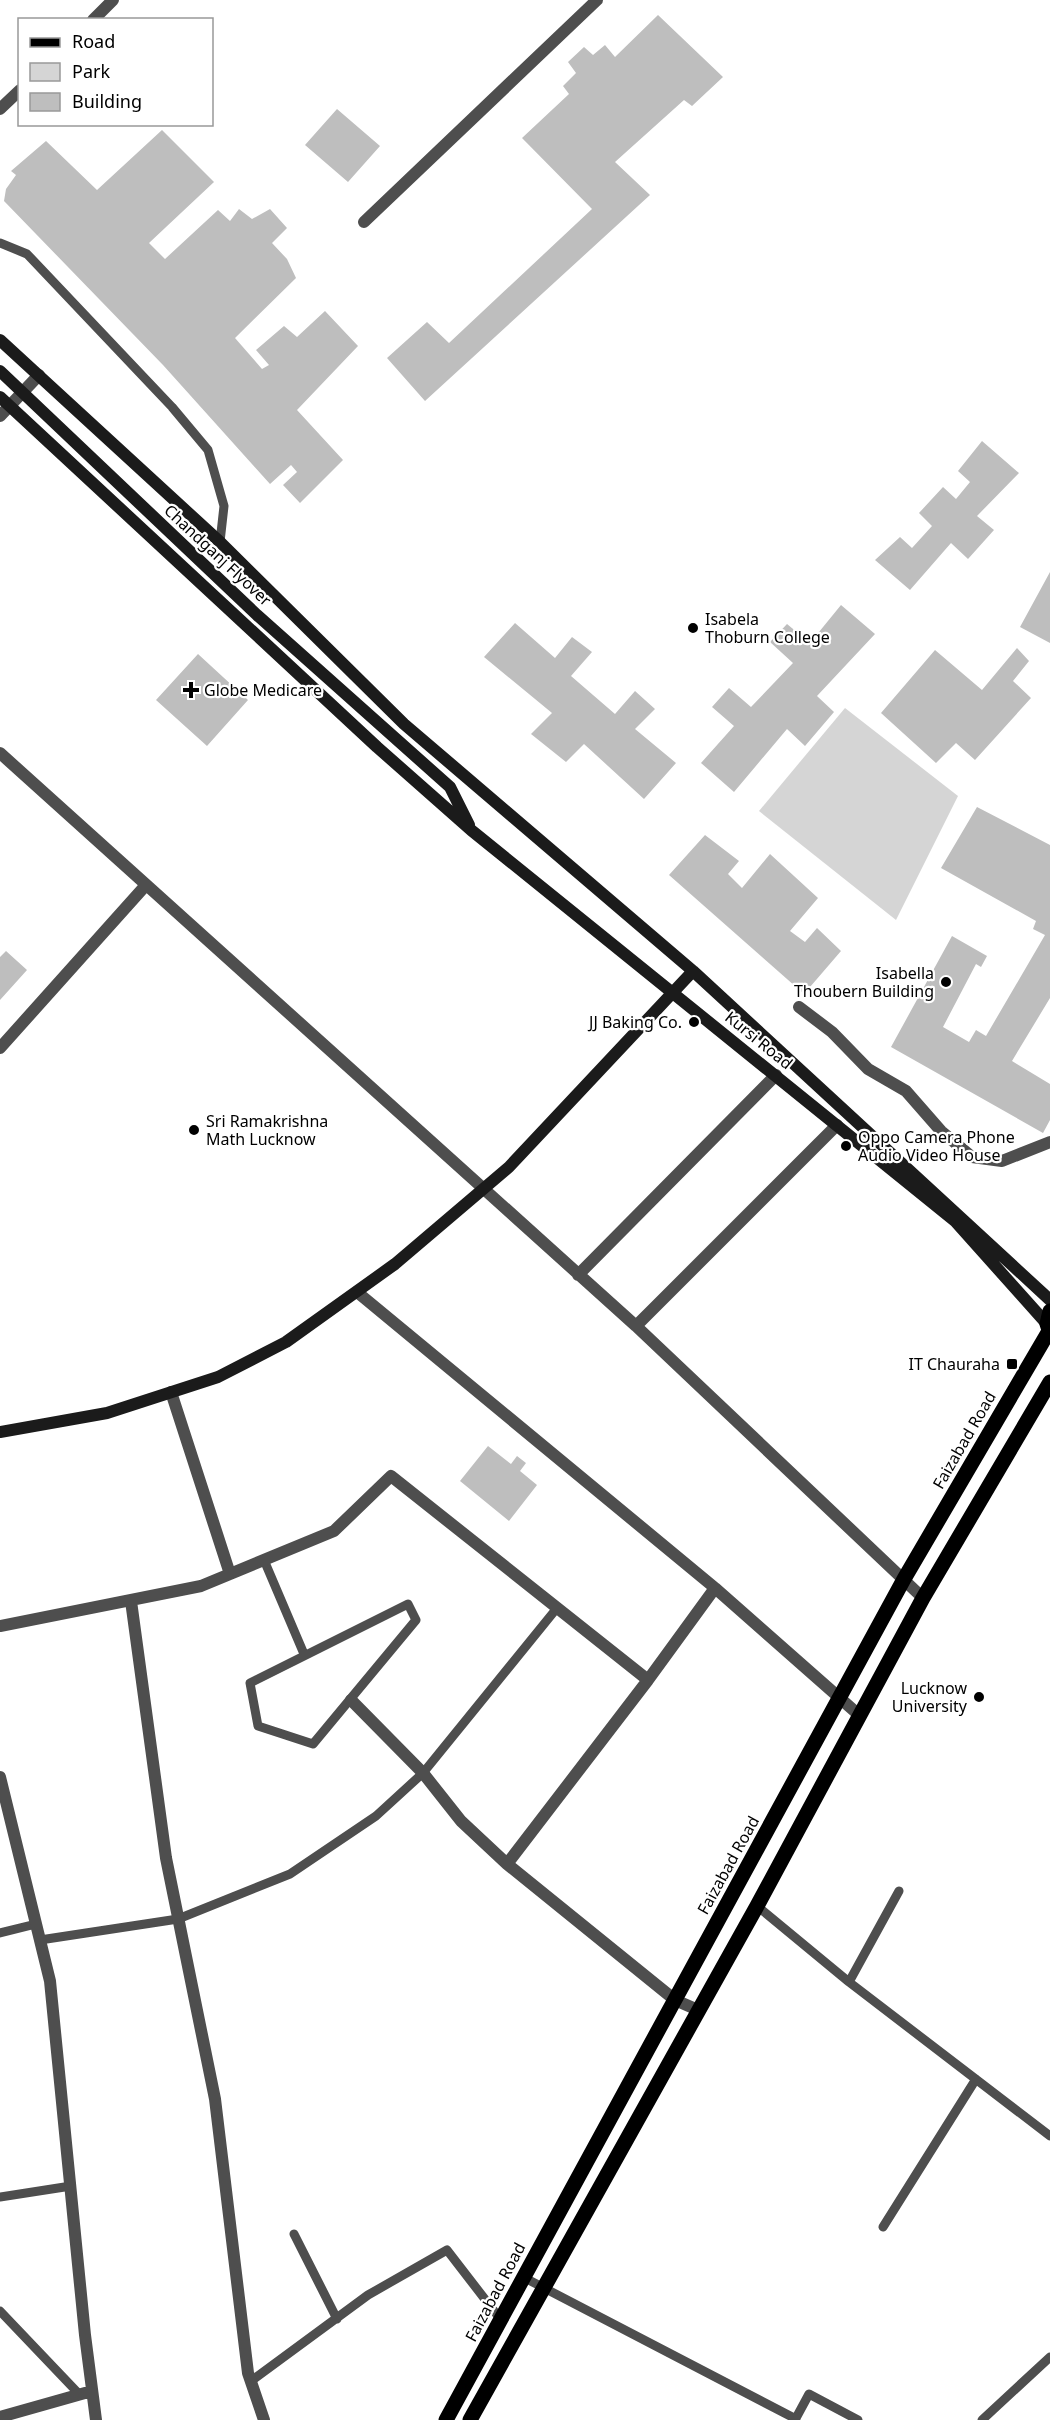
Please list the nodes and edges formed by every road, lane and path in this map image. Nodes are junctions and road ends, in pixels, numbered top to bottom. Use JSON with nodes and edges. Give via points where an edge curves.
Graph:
{"nodes":[{"id":1,"x":113,"y":0,"type":"edge"},
{"id":2,"x":597,"y":0,"type":"edge"},
{"id":3,"x":95,"y":18,"type":"edge"},
{"id":4,"x":18,"y":92,"type":"edge"},
{"id":5,"x":0,"y":109,"type":"edge"},
{"id":6,"x":364,"y":222,"type":"dead end"},
{"id":7,"x":0,"y":243,"type":"edge"},
{"id":8,"x":0,"y":340,"type":"edge"},
{"id":9,"x":0,"y":370,"type":"edge"},
{"id":10,"x":39,"y":375,"type":"junction"},
{"id":11,"x":0,"y":397,"type":"edge"},
{"id":12,"x":10,"y":406,"type":"junction"},
{"id":13,"x":0,"y":416,"type":"edge"},
{"id":14,"x":220,"y":542,"type":"junction"},
{"id":15,"x":418,"y":758,"type":"joint"},
{"id":16,"x":3,"y":761,"type":"edge"},
{"id":17,"x":450,"y":787,"type":"junction"},
{"id":18,"x":486,"y":795,"type":"junction"},
{"id":19,"x":471,"y":830,"type":"junction"},
{"id":20,"x":146,"y":885,"type":"junction"},
{"id":21,"x":693,"y":971,"type":"junction"},
{"id":22,"x":673,"y":992,"type":"junction"},
{"id":23,"x":799,"y":1007,"type":"dead end"},
{"id":24,"x":0,"y":1048,"type":"edge"},
{"id":25,"x":776,"y":1075,"type":"junction"},
{"id":26,"x":837,"y":1125,"type":"junction"},
{"id":27,"x":1050,"y":1142,"type":"edge"},
{"id":28,"x":482,"y":1190,"type":"junction"},
{"id":29,"x":578,"y":1275,"type":"junction"},
{"id":30,"x":357,"y":1292,"type":"junction"},
{"id":31,"x":1050,"y":1300,"type":"edge"},
{"id":32,"x":1049,"y":1325,"type":"edge"},
{"id":33,"x":636,"y":1326,"type":"junction"},
{"id":34,"x":1050,"y":1382,"type":"edge"},
{"id":35,"x":171,"y":1392,"type":"junction"},
{"id":36,"x":0,"y":1432,"type":"edge"},
{"id":37,"x":264,"y":1560,"type":"junction"},
{"id":38,"x":230,"y":1574,"type":"junction"},
{"id":39,"x":904,"y":1579,"type":"junction"},
{"id":40,"x":715,"y":1588,"type":"junction"},
{"id":41,"x":923,"y":1598,"type":"junction"},
{"id":42,"x":131,"y":1601,"type":"junction"},
{"id":43,"x":557,"y":1608,"type":"junction"},
{"id":44,"x":0,"y":1626,"type":"edge"},
{"id":45,"x":304,"y":1654,"type":"junction"},
{"id":46,"x":648,"y":1680,"type":"junction"},
{"id":47,"x":351,"y":1700,"type":"junction"},
{"id":48,"x":840,"y":1700,"type":"junction"},
{"id":49,"x":859,"y":1715,"type":"junction"},
{"id":50,"x":423,"y":1773,"type":"junction"},
{"id":51,"x":0,"y":1777,"type":"edge"},
{"id":52,"x":507,"y":1864,"type":"junction"},
{"id":53,"x":899,"y":1891,"type":"dead end"},
{"id":54,"x":756,"y":1906,"type":"junction"},
{"id":55,"x":178,"y":1919,"type":"junction"},
{"id":56,"x":36,"y":1924,"type":"junction"},
{"id":57,"x":0,"y":1933,"type":"edge"},
{"id":58,"x":40,"y":1940,"type":"junction"},
{"id":59,"x":849,"y":1982,"type":"junction"},
{"id":60,"x":675,"y":2000,"type":"junction"},
{"id":61,"x":698,"y":2010,"type":"junction"},
{"id":62,"x":976,"y":2079,"type":"junction"},
{"id":63,"x":1050,"y":2136,"type":"edge"},
{"id":64,"x":70,"y":2186,"type":"junction"},
{"id":65,"x":0,"y":2197,"type":"edge"},
{"id":66,"x":884,"y":2227,"type":"dead end"},
{"id":67,"x":294,"y":2234,"type":"dead end"},
{"id":68,"x":523,"y":2277,"type":"junction"},
{"id":69,"x":543,"y":2288,"type":"junction"},
{"id":70,"x":0,"y":2311,"type":"edge"},
{"id":71,"x":336,"y":2319,"type":"junction"},
{"id":72,"x":501,"y":2320,"type":"junction"},
{"id":73,"x":1050,"y":2357,"type":"edge"},
{"id":74,"x":251,"y":2381,"type":"junction"},
{"id":75,"x":86,"y":2393,"type":"junction"},
{"id":76,"x":0,"y":2417,"type":"edge"},
{"id":77,"x":96,"y":2420,"type":"edge"},
{"id":78,"x":264,"y":2420,"type":"edge"},
{"id":79,"x":446,"y":2420,"type":"edge"},
{"id":80,"x":470,"y":2420,"type":"edge"},
{"id":81,"x":796,"y":2420,"type":"edge"},
{"id":82,"x":858,"y":2420,"type":"edge"},
{"id":83,"x":982,"y":2420,"type":"edge"}],
"edges":[{"from":1,"to":3,"type":"street"},
{"from":2,"to":6,"type":"street"},
{"from":4,"to":5,"type":"street"},
{"from":7,"to":14,"type":"lane","via":[[27,254],[208,450],[224,506]]},
{"from":8,"to":10,"type":"main road"},
{"from":9,"to":15,"type":"main road","name":"Chandganj Flyover","via":[[257,615]]},
{"from":10,"to":12,"type":"street"},
{"from":10,"to":14,"type":"main road"},
{"from":11,"to":12,"type":"main road"},
{"from":12,"to":13,"type":"street"},
{"from":12,"to":19,"type":"main road"},
{"from":14,"to":18,"type":"main road","via":[[404,724]]},
{"from":15,"to":17,"type":"main road","name":"Kursi Road"},
{"from":16,"to":20,"type":"street"},
{"from":17,"to":18,"type":"main road","name":"Kursi Road"},
{"from":17,"to":19,"type":"main road","name":"Kursi Road"},
{"from":18,"to":21,"type":"main road","name":"Kursi Road"},
{"from":19,"to":22,"type":"main road","name":"Kursi Road"},
{"from":20,"to":24,"type":"street"},
{"from":20,"to":28,"type":"street"},
{"from":21,"to":22,"type":"main road"},
{"from":21,"to":31,"type":"main road","name":"Kursi Road"},
{"from":22,"to":25,"type":"main road","name":"Kursi Road"},
{"from":22,"to":28,"type":"main road"},
{"from":23,"to":27,"type":"street","via":[[832,1032],[868,1069],[906,1091],[941,1131],[972,1157],[1002,1161]]},
{"from":25,"to":26,"type":"main road","name":"Kursi Road"},
{"from":25,"to":29,"type":"street"},
{"from":26,"to":32,"type":"main road","name":"Kursi Road","via":[[955,1221]]},
{"from":26,"to":33,"type":"street"},
{"from":28,"to":29,"type":"street"},
{"from":28,"to":30,"type":"main road"},
{"from":29,"to":33,"type":"street"},
{"from":30,"to":35,"type":"main road","via":[[286,1342],[218,1377]]},
{"from":30,"to":40,"type":"street"},
{"from":32,"to":39,"type":"main road","name":"Faizabad Road"},
{"from":33,"to":39,"type":"street"},
{"from":34,"to":41,"type":"main road"},
{"from":35,"to":36,"type":"main road","via":[[107,1413]]},
{"from":35,"to":38,"type":"street"},
{"from":37,"to":38,"type":"street"},
{"from":37,"to":43,"type":"street","via":[[334,1531],[391,1476]]},
{"from":37,"to":45,"type":"lane"},
{"from":38,"to":42,"type":"street","via":[[201,1586]]},
{"from":39,"to":41,"type":"street"},
{"from":39,"to":48,"type":"main road","name":"Faizabad Road"},
{"from":40,"to":46,"type":"street"},
{"from":40,"to":48,"type":"street"},
{"from":41,"to":49,"type":"main road"},
{"from":42,"to":44,"type":"street"},
{"from":42,"to":55,"type":"street"},
{"from":43,"to":46,"type":"street"},
{"from":43,"to":50,"type":"lane"},
{"from":45,"to":47,"type":"lane","via":[[250,1683],[258,1726],[313,1744]]},
{"from":45,"to":47,"type":"lane","via":[[408,1604],[416,1620]]},
{"from":46,"to":52,"type":"street"},
{"from":47,"to":50,"type":"street"},
{"from":48,"to":49,"type":"street"},
{"from":48,"to":60,"type":"main road","name":"Faizabad Road"},
{"from":49,"to":54,"type":"main road"},
{"from":50,"to":52,"type":"street","via":[[461,1821]]},
{"from":50,"to":55,"type":"lane","via":[[376,1816],[290,1874]]},
{"from":51,"to":56,"type":"street"},
{"from":52,"to":60,"type":"street"},
{"from":53,"to":59,"type":"lane"},
{"from":54,"to":59,"type":"lane"},
{"from":54,"to":61,"type":"main road"},
{"from":55,"to":58,"type":"lane"},
{"from":55,"to":74,"type":"street","via":[[215,2099]]},
{"from":56,"to":57,"type":"lane"},
{"from":56,"to":58,"type":"street"},
{"from":58,"to":64,"type":"street","via":[[50,1981]]},
{"from":59,"to":62,"type":"lane"},
{"from":60,"to":61,"type":"street"},
{"from":60,"to":68,"type":"main road","name":"Faizabad Road"},
{"from":61,"to":69,"type":"main road"},
{"from":62,"to":63,"type":"lane"},
{"from":62,"to":66,"type":"lane"},
{"from":64,"to":65,"type":"lane"},
{"from":64,"to":75,"type":"street"},
{"from":67,"to":71,"type":"lane"},
{"from":68,"to":69,"type":"lane"},
{"from":68,"to":72,"type":"main road","name":"Faizabad Road"},
{"from":69,"to":80,"type":"main road"},
{"from":69,"to":81,"type":"lane"},
{"from":70,"to":75,"type":"lane"},
{"from":71,"to":72,"type":"lane","via":[[368,2295],[447,2250]]},
{"from":71,"to":74,"type":"lane"},
{"from":72,"to":79,"type":"main road","name":"Faizabad Road"},
{"from":73,"to":83,"type":"lane"},
{"from":74,"to":78,"type":"street"},
{"from":75,"to":76,"type":"street"},
{"from":75,"to":77,"type":"street"},
{"from":81,"to":82,"type":"lane","via":[[809,2394]]}]}
